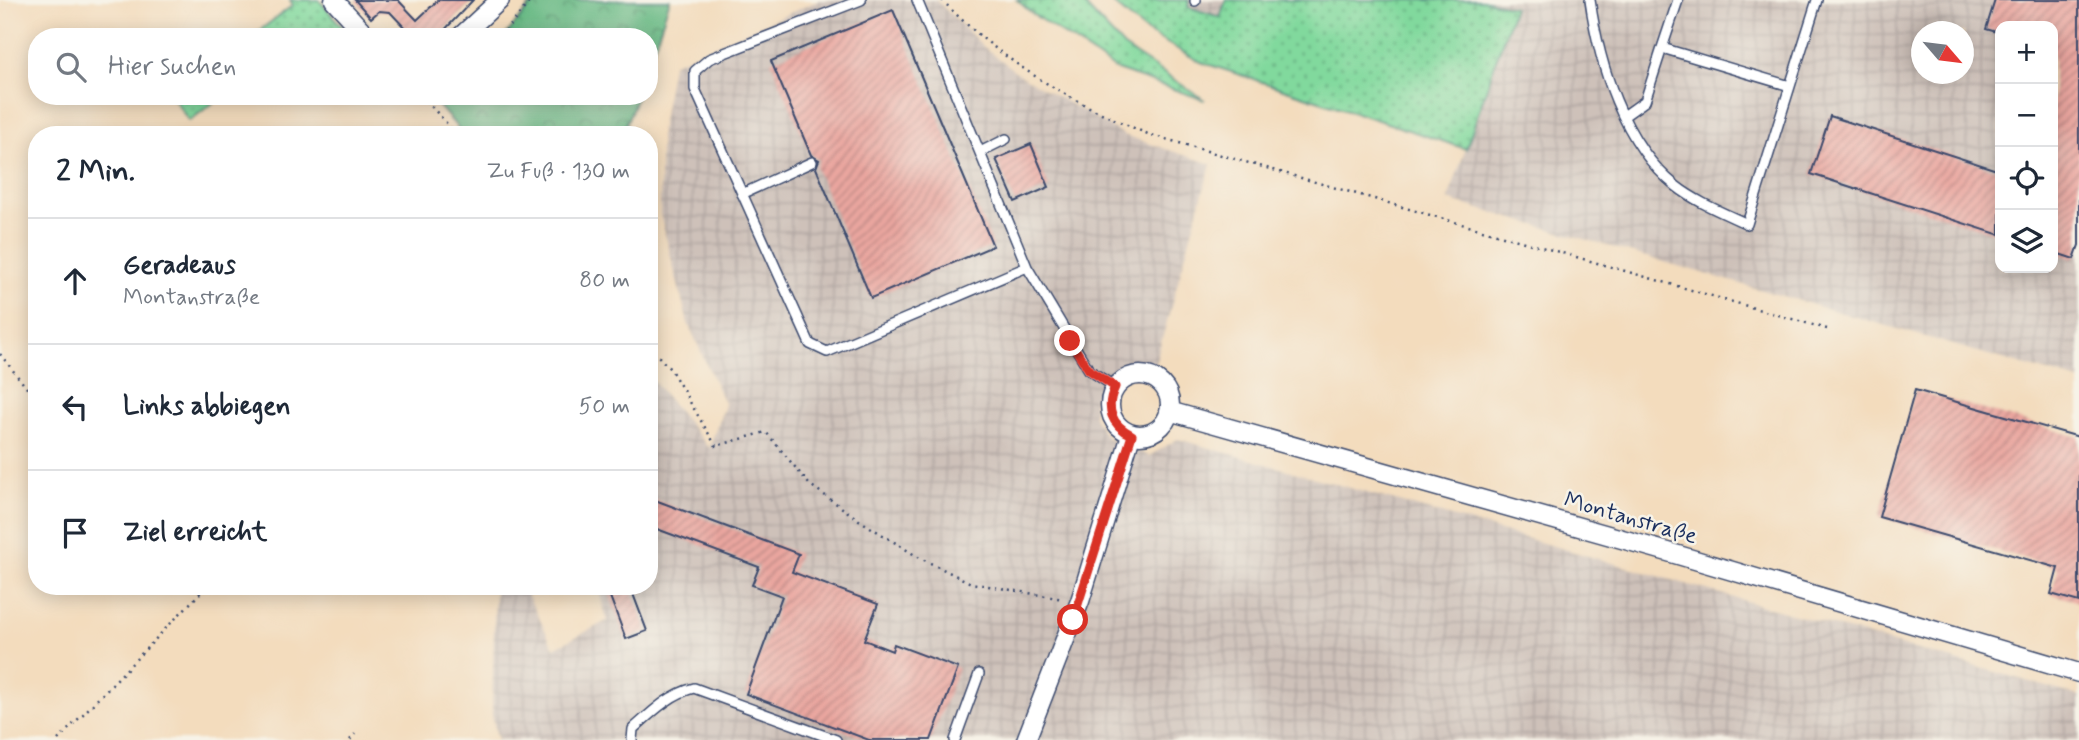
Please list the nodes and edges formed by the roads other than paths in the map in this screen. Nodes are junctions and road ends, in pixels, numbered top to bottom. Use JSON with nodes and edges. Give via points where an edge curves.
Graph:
{"nodes":[{"id":1,"x":334,"y":0,"type":"edge"},
{"id":2,"x":500,"y":0,"type":"edge"},
{"id":3,"x":861,"y":0,"type":"edge"},
{"id":4,"x":917,"y":0,"type":"edge"},
{"id":5,"x":1590,"y":0,"type":"edge"},
{"id":6,"x":1678,"y":0,"type":"edge"},
{"id":7,"x":1817,"y":0,"type":"edge"},
{"id":8,"x":360,"y":28,"type":"edge"},
{"id":9,"x":470,"y":28,"type":"edge"},
{"id":10,"x":1662,"y":48,"type":"junction"},
{"id":11,"x":1790,"y":86,"type":"junction"},
{"id":12,"x":1624,"y":116,"type":"junction"},
{"id":13,"x":1006,"y":139,"type":"dead end"},
{"id":14,"x":980,"y":152,"type":"junction"},
{"id":15,"x":812,"y":162,"type":"dead end"},
{"id":16,"x":742,"y":194,"type":"junction"},
{"id":17,"x":1027,"y":267,"type":"junction"},
{"id":18,"x":1115,"y":387,"type":"junction"},
{"id":19,"x":1170,"y":411,"type":"junction"},
{"id":20,"x":1132,"y":435,"type":"junction"},
{"id":21,"x":2079,"y":673,"type":"edge"},
{"id":22,"x":979,"y":674,"type":"dead end"},
{"id":23,"x":632,"y":740,"type":"edge"},
{"id":24,"x":836,"y":740,"type":"edge"},
{"id":25,"x":955,"y":740,"type":"edge"},
{"id":26,"x":1026,"y":740,"type":"edge"}],
"edges":[{"from":1,"to":8,"type":"street"},
{"from":2,"to":9,"type":"street"},
{"from":3,"to":16,"type":"lane","via":[[709,59],[695,71],[695,89]]},
{"from":4,"to":14,"type":"lane"},
{"from":5,"to":12,"type":"lane","via":[[1594,32]]},
{"from":6,"to":10,"type":"lane"},
{"from":7,"to":11,"type":"lane"},
{"from":10,"to":11,"type":"lane"},
{"from":10,"to":12,"type":"lane","via":[[1645,101]]},
{"from":11,"to":12,"type":"lane","via":[[1747,224],[1677,187],[1651,163]]},
{"from":13,"to":14,"type":"lane"},
{"from":14,"to":17,"type":"lane"},
{"from":15,"to":16,"type":"lane"},
{"from":16,"to":17,"type":"lane","via":[[804,334],[810,344],[827,352]]},
{"from":17,"to":18,"type":"lane","via":[[1089,370]]},
{"from":18,"to":19,"type":"street","via":[[1135,375],[1155,379],[1166,390]]},
{"from":18,"to":20,"type":"street","via":[[1111,418]]},
{"from":19,"to":20,"type":"street","via":[[1159,429]]},
{"from":19,"to":21,"type":"street","name":"Montanstraße"},
{"from":20,"to":26,"type":"street","via":[[1080,601]]},
{"from":22,"to":25,"type":"lane"},
{"from":23,"to":24,"type":"lane","via":[[633,729],[651,713],[679,692],[694,688]]}]}
